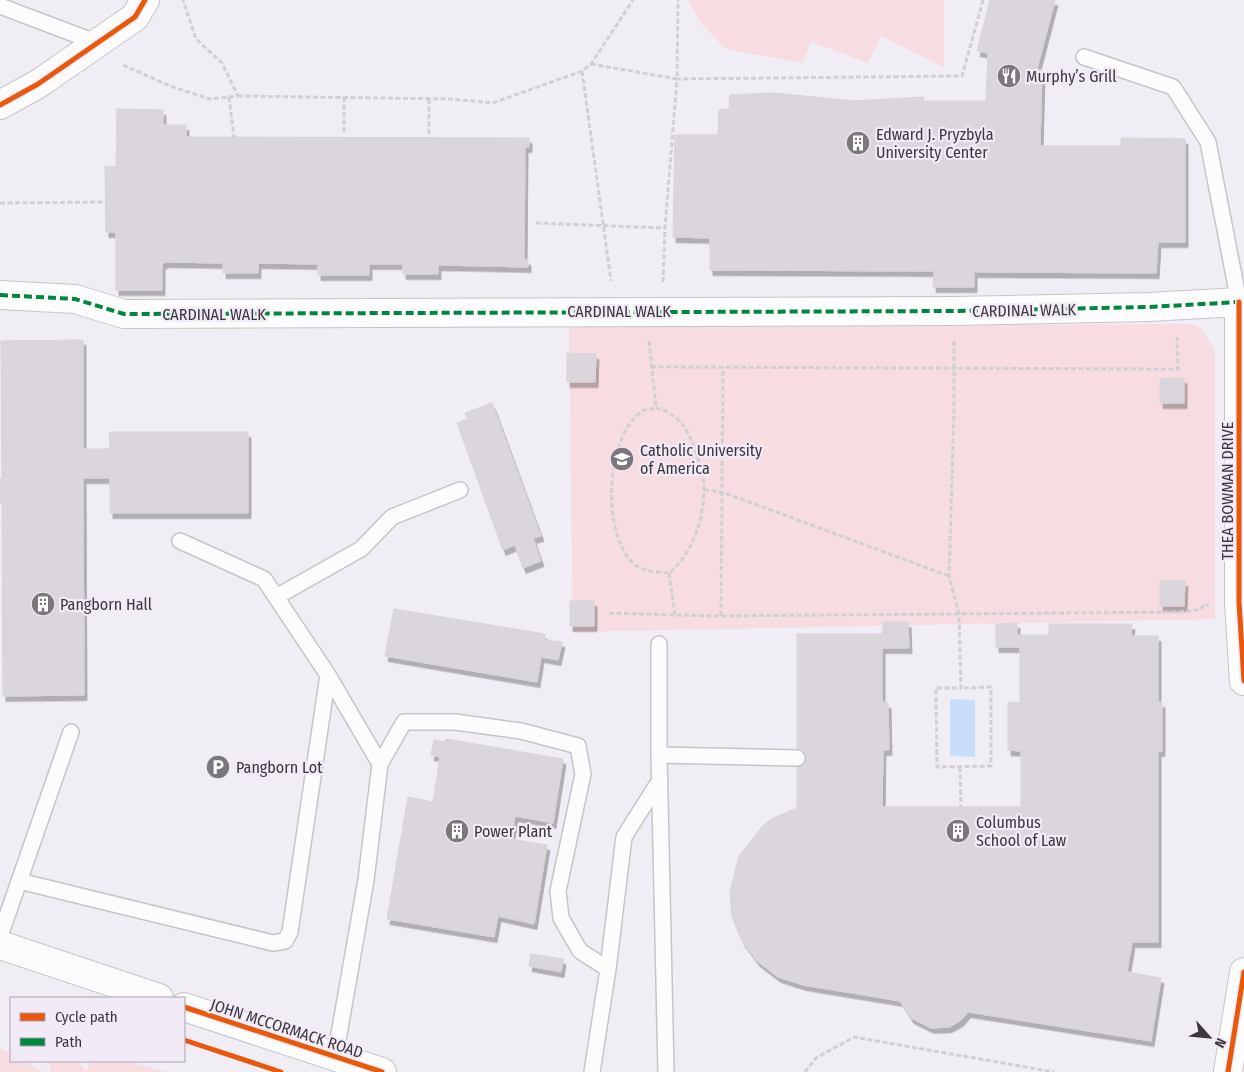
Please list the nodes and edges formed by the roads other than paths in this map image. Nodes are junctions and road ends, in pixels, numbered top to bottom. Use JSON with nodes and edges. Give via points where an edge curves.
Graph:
{"nodes":[{"id":1,"x":145,"y":0,"type":"edge"},
{"id":2,"x":0,"y":6,"type":"edge"},
{"id":3,"x":98,"y":43,"type":"junction"},
{"id":4,"x":1084,"y":57,"type":"dead end"},
{"id":5,"x":0,"y":105,"type":"edge"},
{"id":6,"x":0,"y":295,"type":"edge"},
{"id":7,"x":1240,"y":302,"type":"junction"},
{"id":8,"x":460,"y":490,"type":"dead end"},
{"id":9,"x":180,"y":541,"type":"dead end"},
{"id":10,"x":276,"y":597,"type":"junction"},
{"id":11,"x":659,"y":644,"type":"dead end"},
{"id":12,"x":328,"y":675,"type":"junction"},
{"id":13,"x":1244,"y":681,"type":"edge"},
{"id":14,"x":71,"y":732,"type":"dead end"},
{"id":15,"x":659,"y":755,"type":"junction"},
{"id":16,"x":797,"y":758,"type":"dead end"},
{"id":17,"x":380,"y":764,"type":"junction"},
{"id":18,"x":660,"y":780,"type":"junction"},
{"id":19,"x":19,"y":881,"type":"junction"},
{"id":20,"x":0,"y":936,"type":"edge"},
{"id":21,"x":0,"y":945,"type":"edge"},
{"id":22,"x":608,"y":969,"type":"junction"},
{"id":23,"x":1244,"y":972,"type":"edge"},
{"id":24,"x":156,"y":997,"type":"edge"},
{"id":25,"x":185,"y":1007,"type":"edge"},
{"id":26,"x":336,"y":1057,"type":"junction"},
{"id":27,"x":382,"y":1072,"type":"edge"},
{"id":28,"x":592,"y":1072,"type":"edge"},
{"id":29,"x":666,"y":1072,"type":"edge"},
{"id":30,"x":1230,"y":1072,"type":"edge"}],
"edges":[{"from":1,"to":3,"type":"street","via":[[135,17]]},
{"from":2,"to":3,"type":"lane"},
{"from":3,"to":5,"type":"street","via":[[38,84]]},
{"from":4,"to":7,"type":"lane","via":[[1173,87],[1208,142]]},
{"from":6,"to":7,"type":"street","name":"CARDINAL WALK","via":[[75,299],[124,314],[954,311]]},
{"from":7,"to":13,"type":"street","name":"THEA BOWMAN DRIVE","via":[[1239,602]]},
{"from":8,"to":10,"type":"lane","via":[[392,517],[361,549]]},
{"from":9,"to":10,"type":"lane","via":[[264,580]]},
{"from":10,"to":12,"type":"lane"},
{"from":11,"to":15,"type":"lane"},
{"from":12,"to":17,"type":"lane"},
{"from":12,"to":19,"type":"lane","via":[[290,932],[285,941],[273,943]]},
{"from":14,"to":19,"type":"lane"},
{"from":15,"to":16,"type":"lane"},
{"from":15,"to":18,"type":"lane"},
{"from":17,"to":22,"type":"lane","via":[[404,722],[455,722],[522,730],[578,746],[584,774],[558,891],[560,918],[580,951]]},
{"from":17,"to":26,"type":"lane","via":[[366,880]]},
{"from":18,"to":22,"type":"lane","via":[[624,837]]},
{"from":18,"to":29,"type":"lane"},
{"from":19,"to":20,"type":"lane"},
{"from":21,"to":24,"type":"street"},
{"from":22,"to":28,"type":"lane"},
{"from":23,"to":30,"type":"street"},
{"from":25,"to":26,"type":"street","name":"JOHN MCCORMACK ROAD"},
{"from":26,"to":27,"type":"street","name":"JOHN MCCORMACK ROAD"}]}
